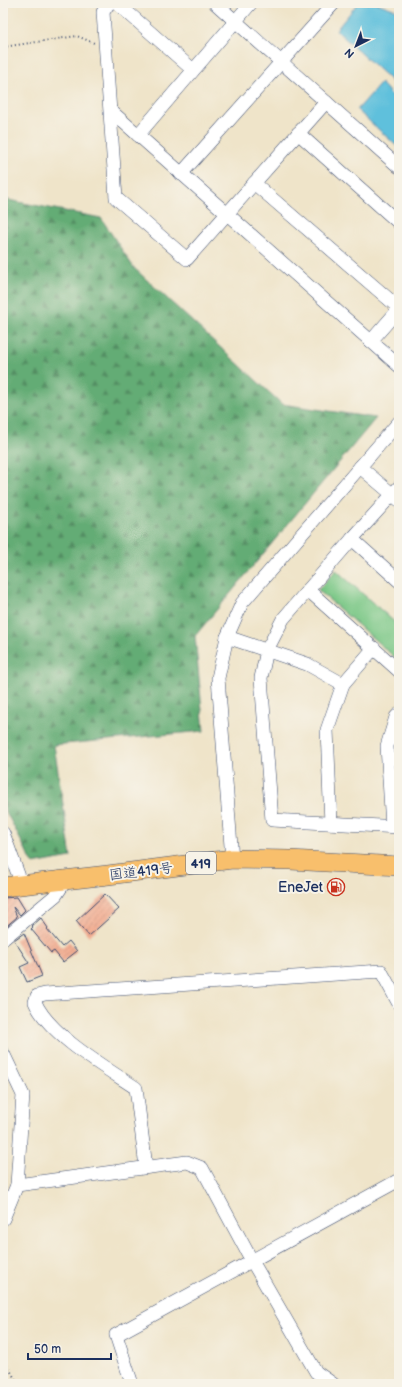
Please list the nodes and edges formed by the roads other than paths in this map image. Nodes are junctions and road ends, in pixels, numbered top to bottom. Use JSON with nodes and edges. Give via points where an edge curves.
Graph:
{"nodes":[{"id":1,"x":109,"y":3,"type":"edge"},
{"id":2,"x":116,"y":3,"type":"edge"},
{"id":3,"x":215,"y":3,"type":"edge"},
{"id":4,"x":251,"y":3,"type":"edge"},
{"id":5,"x":334,"y":3,"type":"edge"},
{"id":6,"x":236,"y":21,"type":"junction"},
{"id":7,"x":281,"y":62,"type":"junction"},
{"id":8,"x":194,"y":70,"type":"junction"},
{"id":9,"x":326,"y":102,"type":"junction"},
{"id":10,"x":111,"y":112,"type":"junction"},
{"id":11,"x":298,"y":133,"type":"junction"},
{"id":12,"x":138,"y":135,"type":"junction"},
{"id":13,"x":399,"y":167,"type":"edge"},
{"id":14,"x":181,"y":174,"type":"junction"},
{"id":15,"x":254,"y":183,"type":"junction"},
{"id":16,"x":226,"y":214,"type":"junction"},
{"id":17,"x":399,"y":223,"type":"edge"},
{"id":18,"x":399,"y":309,"type":"edge"},
{"id":19,"x":371,"y":341,"type":"junction"},
{"id":20,"x":399,"y":366,"type":"edge"},
{"id":21,"x":399,"y":422,"type":"edge"},
{"id":22,"x":360,"y":467,"type":"junction"},
{"id":23,"x":397,"y":494,"type":"edge"},
{"id":24,"x":352,"y":539,"type":"junction"},
{"id":25,"x":399,"y":581,"type":"edge"},
{"id":26,"x":308,"y":590,"type":"junction"},
{"id":27,"x":227,"y":637,"type":"junction"},
{"id":28,"x":374,"y":648,"type":"junction"},
{"id":29,"x":267,"y":650,"type":"junction"},
{"id":30,"x":399,"y":671,"type":"edge"},
{"id":31,"x":343,"y":684,"type":"junction"},
{"id":32,"x":399,"y":714,"type":"edge"},
{"id":33,"x":393,"y":766,"type":"edge"},
{"id":34,"x":331,"y":823,"type":"junction"},
{"id":35,"x":395,"y":827,"type":"edge"},
{"id":36,"x":3,"y":833,"type":"edge"},
{"id":37,"x":232,"y":859,"type":"junction"},
{"id":38,"x":399,"y":866,"type":"edge"},
{"id":39,"x":66,"y":880,"type":"junction"},
{"id":40,"x":22,"y":885,"type":"junction"},
{"id":41,"x":3,"y":887,"type":"edge"},
{"id":42,"x":3,"y":939,"type":"edge"},
{"id":43,"x":399,"y":1004,"type":"edge"},
{"id":44,"x":3,"y":1053,"type":"edge"},
{"id":45,"x":146,"y":1167,"type":"junction"},
{"id":46,"x":399,"y":1180,"type":"edge"},
{"id":47,"x":17,"y":1185,"type":"junction"},
{"id":48,"x":3,"y":1219,"type":"edge"},
{"id":49,"x":252,"y":1261,"type":"junction"},
{"id":50,"x":132,"y":1384,"type":"edge"},
{"id":51,"x":332,"y":1384,"type":"edge"}],
"edges":[{"from":1,"to":10,"type":"street","via":[[103,12]]},
{"from":2,"to":8,"type":"street"},
{"from":3,"to":6,"type":"street"},
{"from":4,"to":6,"type":"street"},
{"from":5,"to":7,"type":"street"},
{"from":6,"to":7,"type":"street"},
{"from":6,"to":8,"type":"street"},
{"from":7,"to":9,"type":"street"},
{"from":7,"to":14,"type":"street"},
{"from":8,"to":12,"type":"street"},
{"from":9,"to":11,"type":"street"},
{"from":9,"to":13,"type":"street"},
{"from":10,"to":12,"type":"street"},
{"from":10,"to":16,"type":"street","via":[[116,198],[187,259]]},
{"from":11,"to":15,"type":"street"},
{"from":11,"to":17,"type":"street"},
{"from":12,"to":14,"type":"street"},
{"from":14,"to":16,"type":"street"},
{"from":15,"to":16,"type":"street"},
{"from":15,"to":18,"type":"street"},
{"from":16,"to":19,"type":"street"},
{"from":18,"to":19,"type":"street"},
{"from":19,"to":20,"type":"street"},
{"from":21,"to":22,"type":"street"},
{"from":22,"to":23,"type":"street"},
{"from":22,"to":27,"type":"street","via":[[242,603]]},
{"from":23,"to":24,"type":"street"},
{"from":24,"to":25,"type":"street"},
{"from":24,"to":26,"type":"street"},
{"from":26,"to":28,"type":"street"},
{"from":26,"to":29,"type":"street","via":[[283,619]]},
{"from":27,"to":29,"type":"street"},
{"from":27,"to":37,"type":"street","via":[[218,678]]},
{"from":28,"to":30,"type":"street"},
{"from":28,"to":31,"type":"street"},
{"from":29,"to":31,"type":"street","via":[[307,664]]},
{"from":29,"to":34,"type":"street","via":[[261,678],[272,820]]},
{"from":31,"to":34,"type":"street","via":[[327,730]]},
{"from":32,"to":33,"type":"street","via":[[387,746]]},
{"from":33,"to":35,"type":"street"},
{"from":34,"to":35,"type":"street"},
{"from":36,"to":40,"type":"street"},
{"from":37,"to":38,"type":"highway","name":"国道419号","number":"419"},
{"from":37,"to":39,"type":"highway","name":"国道419号","number":"419"},
{"from":39,"to":40,"type":"highway","name":"国道419号","number":"419"},
{"from":39,"to":42,"type":"street","via":[[56,895]]},
{"from":40,"to":41,"type":"highway","name":"国道419号","number":"419"},
{"from":43,"to":45,"type":"street","via":[[381,971],[37,996],[37,1007],[53,1028],[136,1088]]},
{"from":44,"to":47,"type":"street","via":[[23,1096]]},
{"from":45,"to":47,"type":"street"},
{"from":45,"to":49,"type":"street","via":[[187,1162],[202,1168]]},
{"from":46,"to":49,"type":"street"},
{"from":47,"to":48,"type":"street"},
{"from":49,"to":50,"type":"street","via":[[116,1335]]},
{"from":49,"to":51,"type":"street","via":[[316,1372]]}]}
